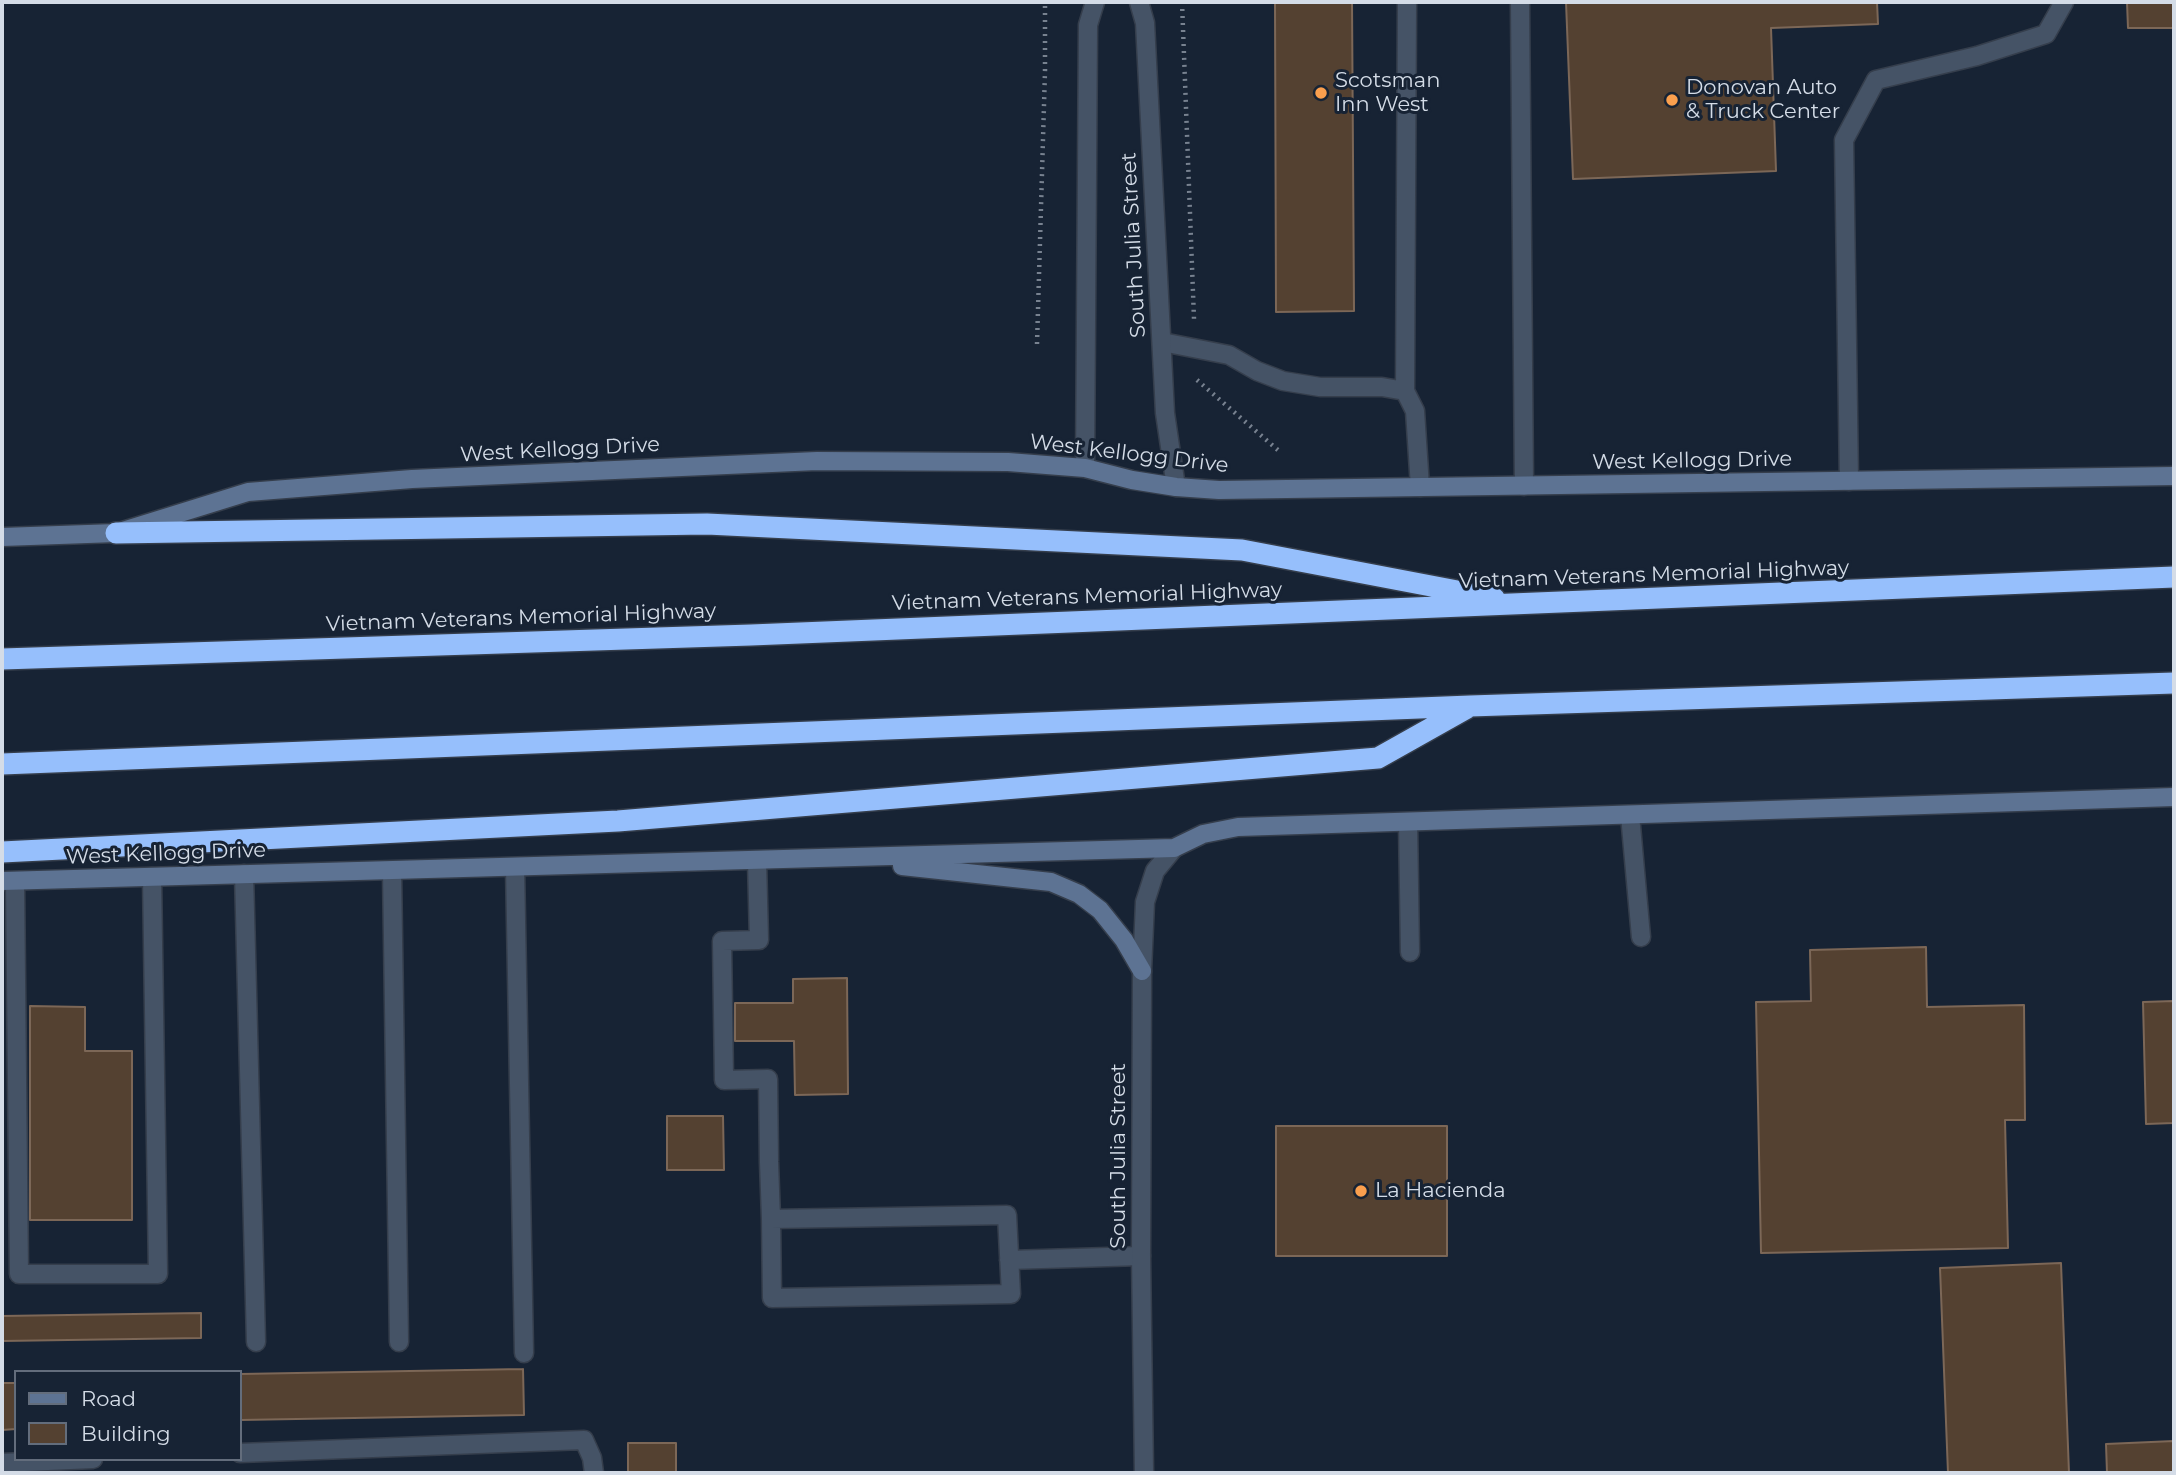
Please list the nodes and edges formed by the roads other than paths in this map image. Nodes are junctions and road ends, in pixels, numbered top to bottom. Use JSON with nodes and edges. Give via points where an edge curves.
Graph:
{"nodes":[{"id":1,"x":1095,"y":2,"type":"edge"},
{"id":2,"x":1139,"y":2,"type":"edge"},
{"id":3,"x":1407,"y":2,"type":"edge"},
{"id":4,"x":1520,"y":2,"type":"edge"},
{"id":5,"x":2064,"y":2,"type":"edge"},
{"id":6,"x":1162,"y":342,"type":"junction"},
{"id":7,"x":1405,"y":391,"type":"junction"},
{"id":8,"x":1085,"y":468,"type":"junction"},
{"id":9,"x":2174,"y":476,"type":"edge"},
{"id":10,"x":1849,"y":481,"type":"junction"},
{"id":11,"x":1524,"y":486,"type":"junction"},
{"id":12,"x":1176,"y":487,"type":"junction"},
{"id":13,"x":1420,"y":487,"type":"junction"},
{"id":14,"x":116,"y":533,"type":"junction"},
{"id":15,"x":2,"y":537,"type":"edge"},
{"id":16,"x":2174,"y":577,"type":"edge"},
{"id":17,"x":1531,"y":604,"type":"junction"},
{"id":18,"x":2,"y":659,"type":"edge"},
{"id":19,"x":2174,"y":683,"type":"edge"},
{"id":20,"x":1470,"y":706,"type":"junction"},
{"id":21,"x":2,"y":764,"type":"edge"},
{"id":22,"x":2174,"y":797,"type":"edge"},
{"id":23,"x":1630,"y":815,"type":"junction"},
{"id":24,"x":1408,"y":822,"type":"junction"},
{"id":25,"x":1174,"y":848,"type":"junction"},
{"id":26,"x":2,"y":852,"type":"edge"},
{"id":27,"x":840,"y":859,"type":"junction"},
{"id":28,"x":757,"y":861,"type":"junction"},
{"id":29,"x":516,"y":867,"type":"junction"},
{"id":30,"x":392,"y":871,"type":"junction"},
{"id":31,"x":244,"y":874,"type":"junction"},
{"id":32,"x":152,"y":877,"type":"junction"},
{"id":33,"x":8,"y":881,"type":"edge"},
{"id":34,"x":1641,"y":937,"type":"dead end"},
{"id":35,"x":1410,"y":952,"type":"dead end"},
{"id":36,"x":1142,"y":971,"type":"junction"},
{"id":37,"x":771,"y":1219,"type":"junction"},
{"id":38,"x":1142,"y":1256,"type":"junction"},
{"id":39,"x":1009,"y":1260,"type":"junction"},
{"id":40,"x":256,"y":1342,"type":"dead end"},
{"id":41,"x":398,"y":1342,"type":"dead end"},
{"id":42,"x":524,"y":1353,"type":"dead end"},
{"id":43,"x":242,"y":1453,"type":"edge"},
{"id":44,"x":48,"y":1461,"type":"edge"},
{"id":45,"x":2,"y":1463,"type":"edge"},
{"id":46,"x":594,"y":1473,"type":"edge"},
{"id":47,"x":1144,"y":1473,"type":"edge"}],
"edges":[{"from":1,"to":8,"type":"street","name":"South Julia Street","via":[[1088,25]]},
{"from":2,"to":6,"type":"street","name":"South Julia Street","via":[[1145,23]]},
{"from":3,"to":7,"type":"street"},
{"from":4,"to":11,"type":"street"},
{"from":5,"to":10,"type":"street","via":[[2046,34],[1876,80],[1844,141]]},
{"from":6,"to":7,"type":"street","via":[[1228,355],[1283,381]]},
{"from":6,"to":12,"type":"street","name":"South Julia Street","via":[[1165,413]]},
{"from":7,"to":13,"type":"street","via":[[1415,411]]},
{"from":8,"to":12,"type":"main road","name":"West Kellogg Drive"},
{"from":8,"to":14,"type":"main road","name":"West Kellogg Drive","via":[[1008,462],[817,461],[412,479],[248,492]]},
{"from":9,"to":10,"type":"main road","name":"West Kellogg Drive"},
{"from":10,"to":11,"type":"main road","name":"West Kellogg Drive"},
{"from":11,"to":13,"type":"main road","name":"West Kellogg Drive"},
{"from":12,"to":13,"type":"main road","name":"West Kellogg Drive"},
{"from":14,"to":15,"type":"main road","name":"West Kellogg Drive"},
{"from":14,"to":17,"type":"highway","via":[[707,524],[1242,550]]},
{"from":16,"to":17,"type":"highway","name":"Vietnam Veterans Memorial Highway"},
{"from":17,"to":18,"type":"highway","name":"Vietnam Veterans Memorial Highway"},
{"from":19,"to":20,"type":"highway"},
{"from":20,"to":21,"type":"highway"},
{"from":20,"to":26,"type":"highway","via":[[1378,758],[618,821]]},
{"from":22,"to":23,"type":"main road","name":"West Kellogg Drive"},
{"from":23,"to":24,"type":"main road","name":"West Kellogg Drive"},
{"from":23,"to":34,"type":"street"},
{"from":24,"to":25,"type":"main road","name":"West Kellogg Drive","via":[[1238,827],[1203,834]]},
{"from":24,"to":35,"type":"street"},
{"from":25,"to":27,"type":"main road","name":"West Kellogg Drive"},
{"from":25,"to":36,"type":"street","name":"South Julia Street","via":[[1155,871],[1145,902]]},
{"from":27,"to":28,"type":"main road","name":"West Kellogg Drive"},
{"from":27,"to":36,"type":"main road","via":[[1051,882],[1100,910]]},
{"from":28,"to":29,"type":"main road","name":"West Kellogg Drive"},
{"from":28,"to":37,"type":"street","via":[[759,940],[722,941],[724,1080],[768,1079]]},
{"from":29,"to":30,"type":"main road","name":"West Kellogg Drive"},
{"from":29,"to":42,"type":"street"},
{"from":30,"to":31,"type":"main road","name":"West Kellogg Drive"},
{"from":30,"to":41,"type":"street"},
{"from":31,"to":32,"type":"main road","name":"West Kellogg Drive"},
{"from":31,"to":40,"type":"street"},
{"from":32,"to":33,"type":"main road","name":"West Kellogg Drive"},
{"from":32,"to":33,"type":"street","via":[[158,1274],[19,1274]]},
{"from":36,"to":38,"type":"street","name":"South Julia Street"},
{"from":37,"to":39,"type":"street","via":[[1007,1215]]},
{"from":37,"to":39,"type":"street","via":[[772,1298],[1012,1294]]},
{"from":38,"to":39,"type":"street"},
{"from":38,"to":47,"type":"street","name":"South Julia Street"},
{"from":43,"to":46,"type":"street","via":[[584,1440]]},
{"from":44,"to":45,"type":"street"}]}
